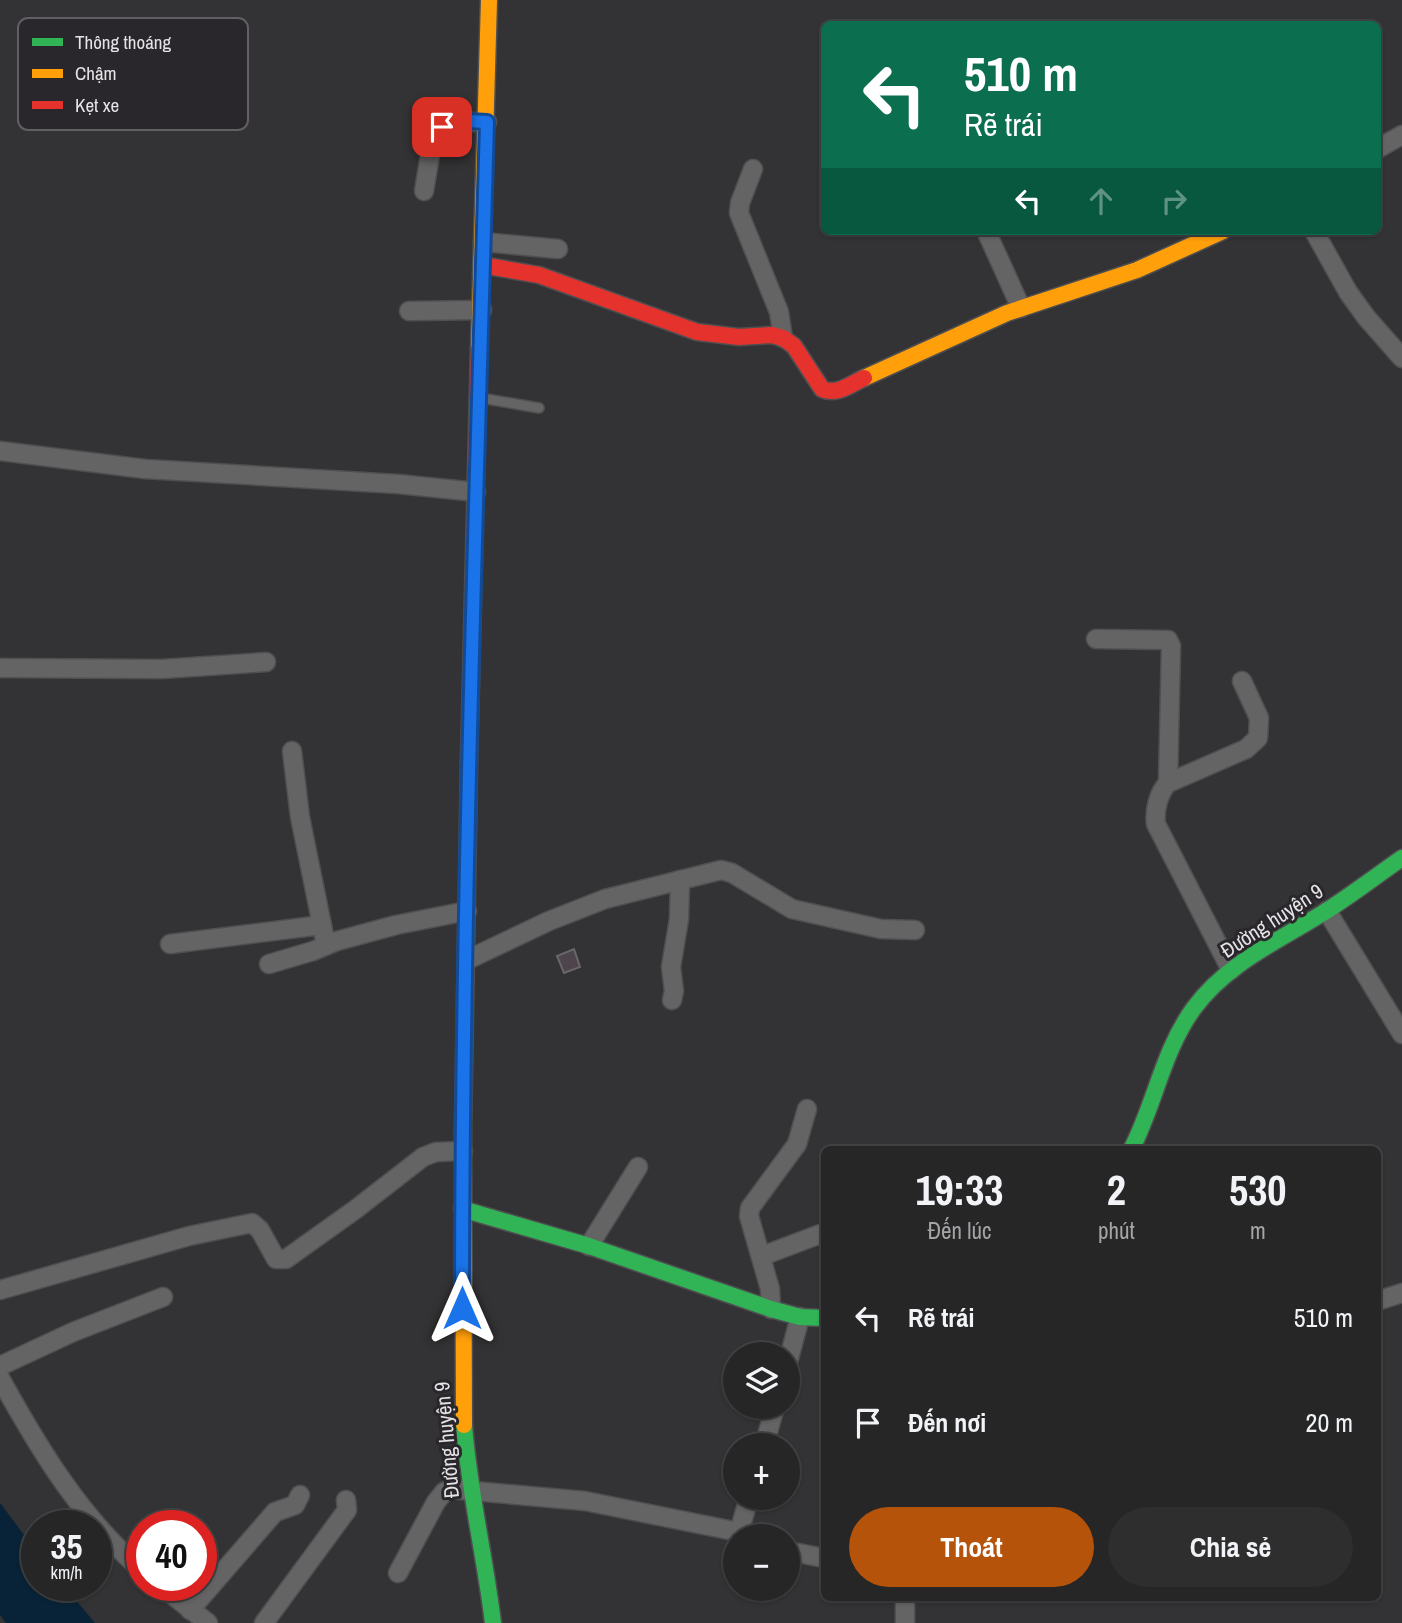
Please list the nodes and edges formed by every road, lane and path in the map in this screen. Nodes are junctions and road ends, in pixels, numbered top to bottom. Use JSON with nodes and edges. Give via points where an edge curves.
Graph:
{"nodes":[{"id":1,"x":489,"y":0,"type":"edge"},
{"id":2,"x":487,"y":122,"type":"junction"},
{"id":3,"x":1402,"y":135,"type":"edge"},
{"id":4,"x":1381,"y":147,"type":"edge"},
{"id":5,"x":753,"y":169,"type":"dead end"},
{"id":6,"x":425,"y":191,"type":"dead end"},
{"id":7,"x":988,"y":235,"type":"dead end"},
{"id":8,"x":1214,"y":235,"type":"edge"},
{"id":9,"x":1316,"y":235,"type":"edge"},
{"id":10,"x":482,"y":242,"type":"junction"},
{"id":11,"x":558,"y":249,"type":"dead end"},
{"id":12,"x":482,"y":265,"type":"junction"},
{"id":13,"x":1021,"y":308,"type":"junction"},
{"id":14,"x":482,"y":310,"type":"junction"},
{"id":15,"x":409,"y":312,"type":"dead end"},
{"id":16,"x":783,"y":338,"type":"junction"},
{"id":17,"x":1402,"y":358,"type":"edge"},
{"id":18,"x":479,"y":397,"type":"junction"},
{"id":19,"x":540,"y":408,"type":"dead end"},
{"id":20,"x":0,"y":451,"type":"edge"},
{"id":21,"x":476,"y":492,"type":"junction"},
{"id":22,"x":1096,"y":639,"type":"dead end"},
{"id":23,"x":266,"y":662,"type":"dead end"},
{"id":24,"x":0,"y":668,"type":"edge"},
{"id":25,"x":1242,"y":681,"type":"dead end"},
{"id":26,"x":292,"y":751,"type":"dead end"},
{"id":27,"x":1168,"y":783,"type":"junction"},
{"id":28,"x":1402,"y":858,"type":"edge"},
{"id":29,"x":680,"y":880,"type":"junction"},
{"id":30,"x":467,"y":911,"type":"junction"},
{"id":31,"x":1327,"y":911,"type":"junction"},
{"id":32,"x":322,"y":925,"type":"junction"},
{"id":33,"x":915,"y":930,"type":"dead end"},
{"id":34,"x":170,"y":944,"type":"dead end"},
{"id":35,"x":326,"y":945,"type":"junction"},
{"id":36,"x":467,"y":960,"type":"junction"},
{"id":37,"x":269,"y":964,"type":"dead end"},
{"id":38,"x":1231,"y":970,"type":"junction"},
{"id":39,"x":672,"y":1000,"type":"dead end"},
{"id":40,"x":1402,"y":1034,"type":"edge"},
{"id":41,"x":807,"y":1110,"type":"dead end"},
{"id":42,"x":1133,"y":1146,"type":"edge"},
{"id":43,"x":463,"y":1151,"type":"junction"},
{"id":44,"x":638,"y":1167,"type":"dead end"},
{"id":45,"x":462,"y":1209,"type":"junction"},
{"id":46,"x":821,"y":1234,"type":"edge"},
{"id":47,"x":589,"y":1246,"type":"junction"},
{"id":48,"x":762,"y":1256,"type":"junction"},
{"id":49,"x":0,"y":1290,"type":"edge"},
{"id":50,"x":1402,"y":1293,"type":"edge"},
{"id":51,"x":163,"y":1297,"type":"dead end"},
{"id":52,"x":1381,"y":1300,"type":"edge"},
{"id":53,"x":771,"y":1309,"type":"junction"},
{"id":54,"x":800,"y":1318,"type":"junction"},
{"id":55,"x":821,"y":1318,"type":"edge"},
{"id":56,"x":793,"y":1342,"type":"edge"},
{"id":57,"x":0,"y":1366,"type":"edge"},
{"id":58,"x":0,"y":1378,"type":"edge"},
{"id":59,"x":471,"y":1490,"type":"junction"},
{"id":60,"x":300,"y":1494,"type":"dead end"},
{"id":61,"x":346,"y":1500,"type":"dead end"},
{"id":62,"x":723,"y":1530,"type":"edge"},
{"id":63,"x":800,"y":1553,"type":"edge"},
{"id":64,"x":126,"y":1555,"type":"edge"},
{"id":65,"x":821,"y":1557,"type":"edge"},
{"id":66,"x":398,"y":1573,"type":"dead end"},
{"id":67,"x":179,"y":1601,"type":"edge"},
{"id":68,"x":905,"y":1601,"type":"edge"},
{"id":69,"x":190,"y":1610,"type":"junction"},
{"id":70,"x":208,"y":1623,"type":"edge"},
{"id":71,"x":264,"y":1623,"type":"edge"},
{"id":72,"x":493,"y":1623,"type":"edge"},
{"id":73,"x":905,"y":1623,"type":"edge"}],
"edges":[{"from":1,"to":2,"type":"street","name":"Đường huyện 9"},
{"from":2,"to":6,"type":"street","via":[[455,122],[436,132]]},
{"from":2,"to":10,"type":"street","name":"Đường huyện 9"},
{"from":3,"to":4,"type":"street"},
{"from":5,"to":16,"type":"street","via":[[738,213],[779,312]]},
{"from":7,"to":13,"type":"street"},
{"from":8,"to":13,"type":"street","via":[[1137,270]]},
{"from":9,"to":17,"type":"street","via":[[1348,292]]},
{"from":10,"to":11,"type":"street"},
{"from":10,"to":12,"type":"street","name":"Đường huyện 9"},
{"from":12,"to":14,"type":"street","name":"Đường huyện 9"},
{"from":12,"to":16,"type":"street","via":[[539,275],[697,332]]},
{"from":13,"to":16,"type":"street","via":[[837,391],[822,389],[794,346]]},
{"from":14,"to":15,"type":"street"},
{"from":14,"to":18,"type":"street","name":"Đường huyện 9"},
{"from":18,"to":19,"type":"lane"},
{"from":18,"to":21,"type":"street","name":"Đường huyện 9"},
{"from":20,"to":21,"type":"street","via":[[145,469]]},
{"from":21,"to":30,"type":"street","name":"Đường huyện 9"},
{"from":22,"to":27,"type":"street","via":[[1168,640]]},
{"from":23,"to":24,"type":"street","via":[[162,669]]},
{"from":25,"to":27,"type":"street","via":[[1259,718],[1258,738],[1246,749]]},
{"from":26,"to":32,"type":"street"},
{"from":27,"to":38,"type":"street","via":[[1161,791],[1156,824]]},
{"from":28,"to":31,"type":"street","name":"Đường huyện 9"},
{"from":29,"to":33,"type":"street","via":[[727,870],[792,909],[881,929]]},
{"from":29,"to":36,"type":"street","via":[[605,899]]},
{"from":29,"to":39,"type":"street"},
{"from":30,"to":35,"type":"street"},
{"from":30,"to":36,"type":"street","name":"Đường huyện 9"},
{"from":31,"to":38,"type":"street","name":"Đường huyện 9"},
{"from":31,"to":40,"type":"street"},
{"from":32,"to":34,"type":"street"},
{"from":32,"to":35,"type":"street"},
{"from":35,"to":37,"type":"street"},
{"from":36,"to":43,"type":"street","name":"Đường huyện 9"},
{"from":38,"to":42,"type":"street","name":"Đường huyện 9","via":[[1194,1007],[1182,1027]]},
{"from":41,"to":48,"type":"street","via":[[797,1144],[750,1208]]},
{"from":43,"to":45,"type":"street","name":"Đường huyện 9"},
{"from":43,"to":49,"type":"street","via":[[423,1157],[286,1259],[276,1259],[252,1223],[189,1236]]},
{"from":44,"to":47,"type":"street"},
{"from":45,"to":47,"type":"street"},
{"from":45,"to":59,"type":"street","name":"Đường huyện 9","via":[[462,1407]]},
{"from":46,"to":48,"type":"street"},
{"from":47,"to":53,"type":"street"},
{"from":48,"to":53,"type":"street"},
{"from":50,"to":52,"type":"street"},
{"from":51,"to":57,"type":"street"},
{"from":53,"to":54,"type":"street"},
{"from":54,"to":55,"type":"street"},
{"from":54,"to":56,"type":"street"},
{"from":58,"to":64,"type":"street","via":[[26,1425],[100,1531]]},
{"from":59,"to":62,"type":"street","via":[[585,1501]]},
{"from":59,"to":66,"type":"street","via":[[444,1492]]},
{"from":59,"to":72,"type":"street","name":"Đường huyện 9"},
{"from":60,"to":69,"type":"street","via":[[295,1505],[275,1512]]},
{"from":61,"to":71,"type":"street","via":[[346,1510]]},
{"from":63,"to":65,"type":"street"},
{"from":67,"to":69,"type":"street"},
{"from":68,"to":73,"type":"street"},
{"from":69,"to":70,"type":"street"}]}
